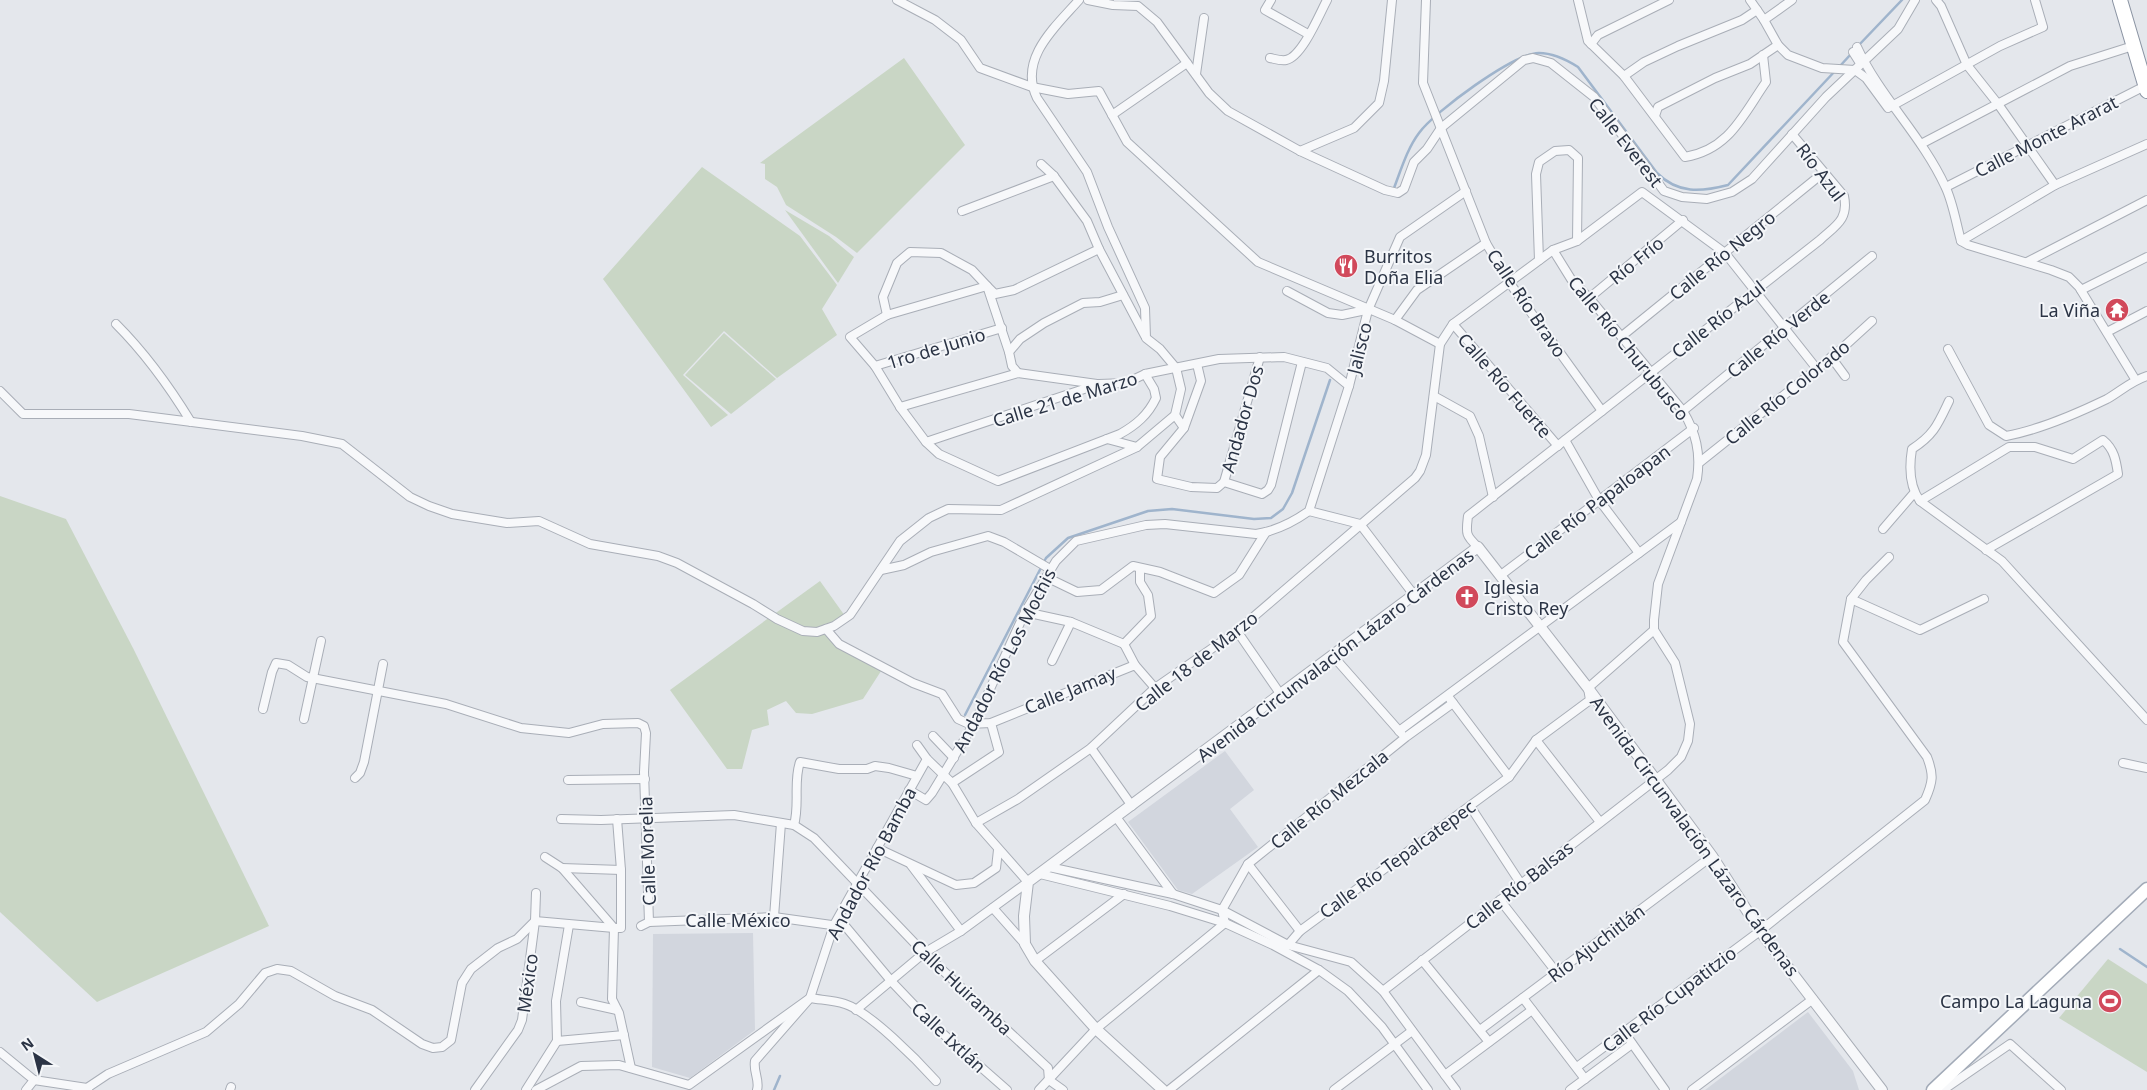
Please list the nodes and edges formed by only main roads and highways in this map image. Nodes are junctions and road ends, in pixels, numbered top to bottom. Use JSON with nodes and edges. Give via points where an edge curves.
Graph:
{"nodes":[{"id":1,"x":2120,"y":0,"type":"edge"},
{"id":2,"x":2146,"y":88,"type":"edge"},
{"id":3,"x":2147,"y":889,"type":"edge"},
{"id":4,"x":1938,"y":1089,"type":"edge"}],
"edges":[{"from":1,"to":2,"type":"highway"},
{"from":3,"to":4,"type":"main road"}]}
